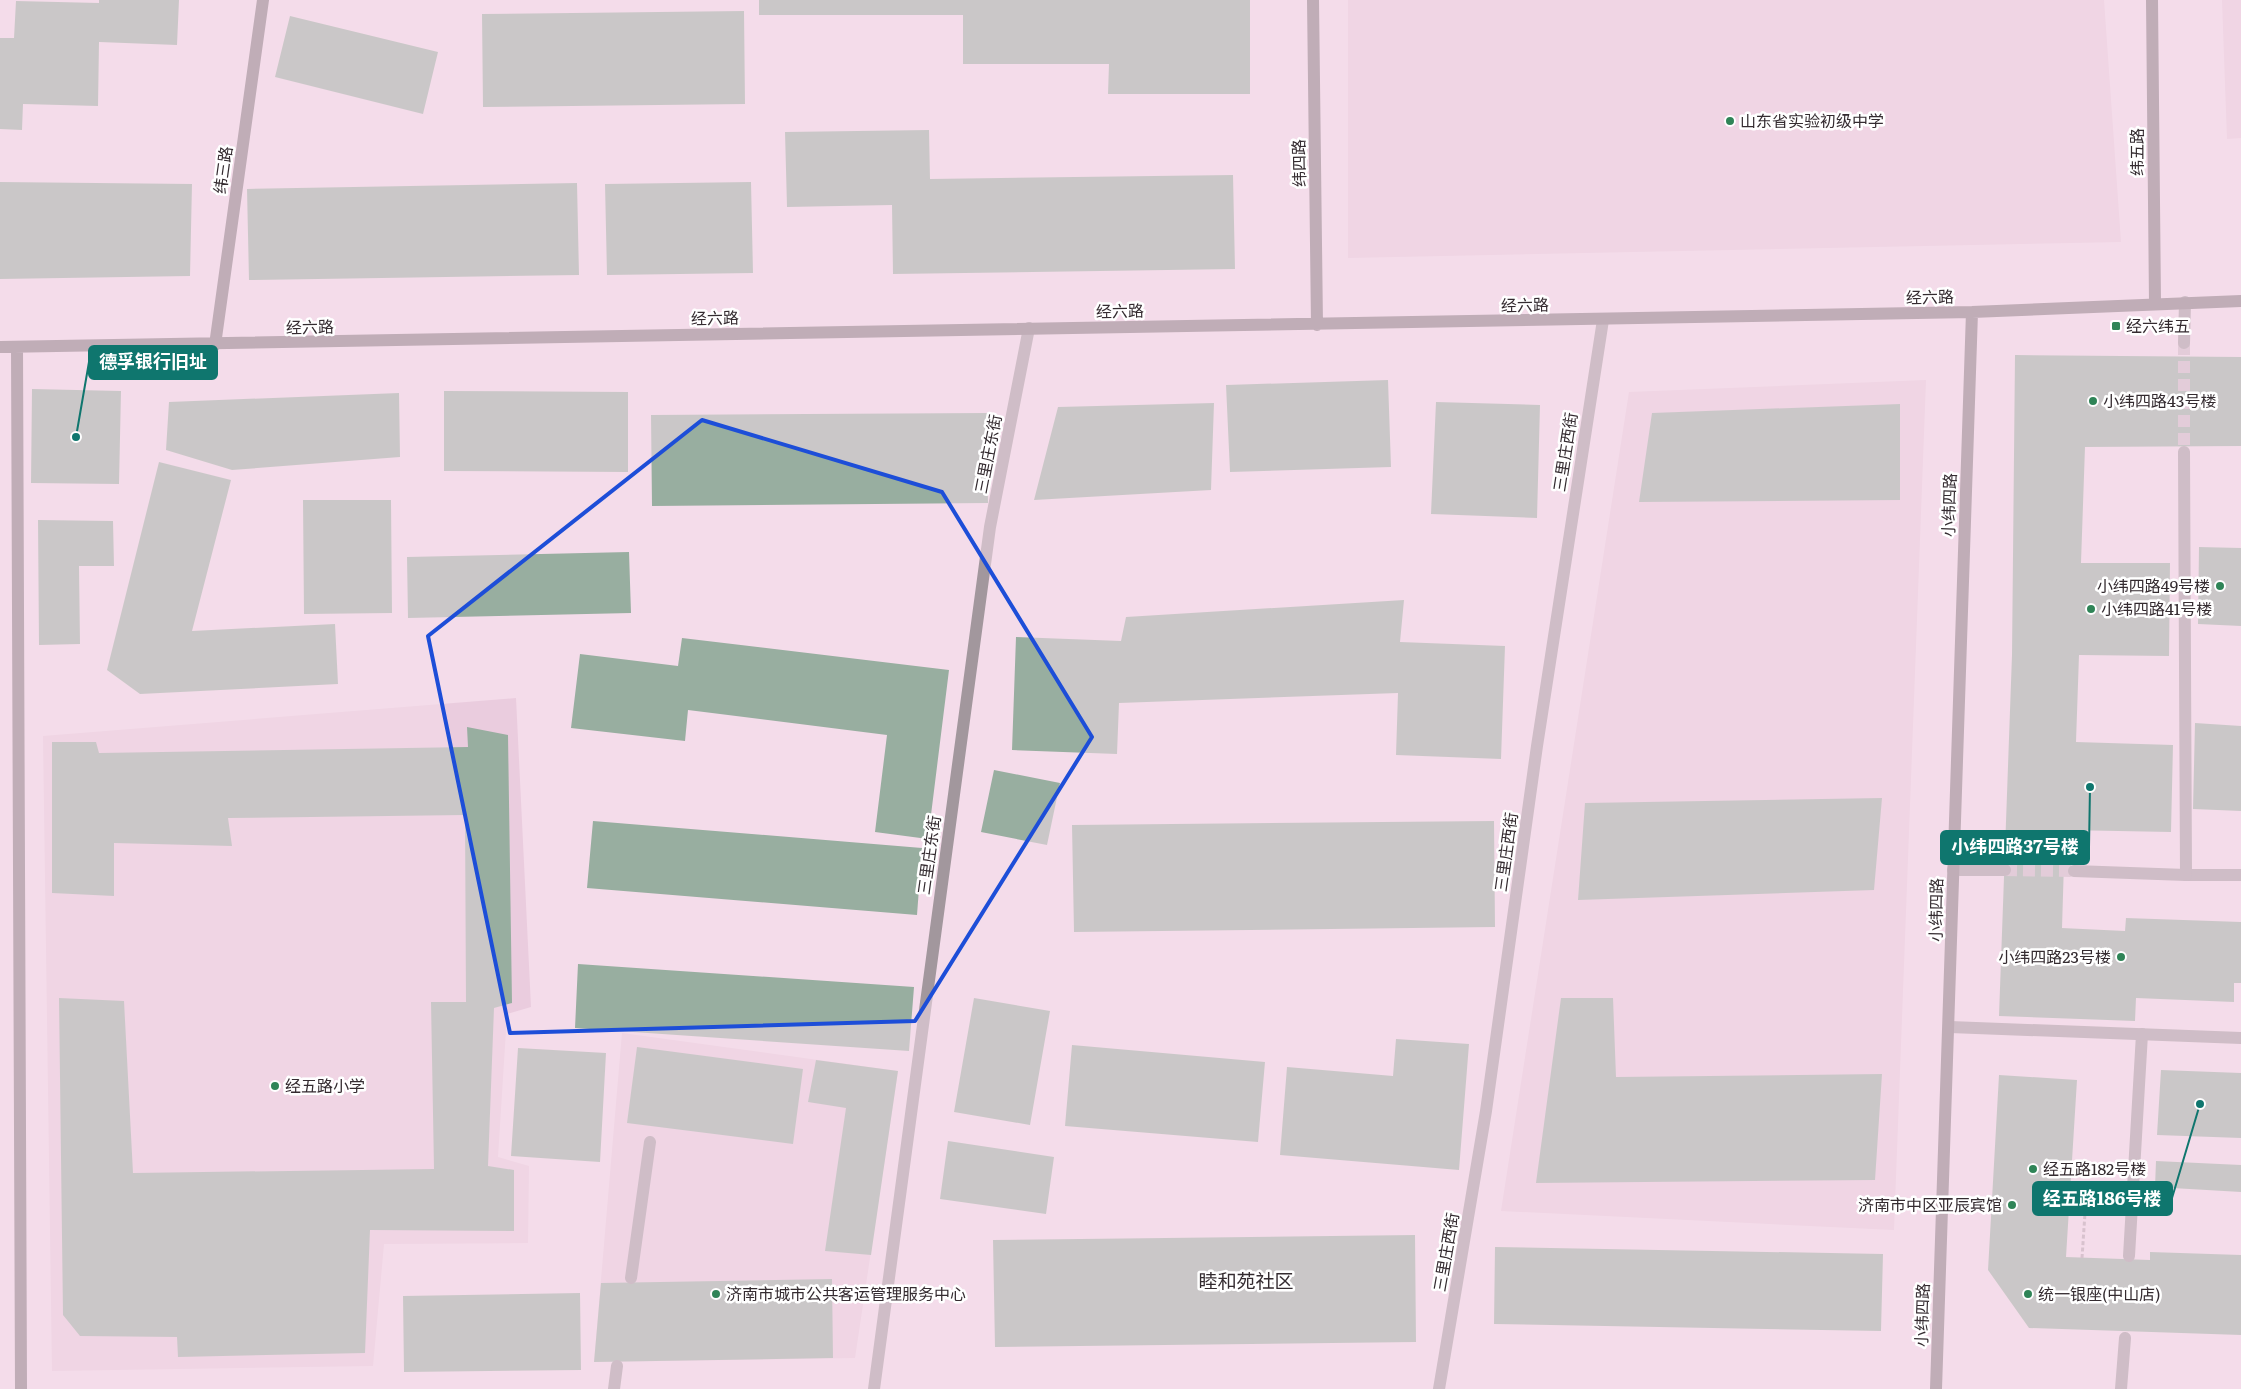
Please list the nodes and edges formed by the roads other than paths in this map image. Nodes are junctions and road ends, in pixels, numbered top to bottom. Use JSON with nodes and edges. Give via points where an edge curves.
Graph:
{"nodes":[{"id":1,"x":263,"y":0,"type":"edge"},
{"id":2,"x":1313,"y":0,"type":"edge"},
{"id":3,"x":2152,"y":0,"type":"edge"},
{"id":4,"x":2241,"y":301,"type":"edge"},
{"id":5,"x":2185,"y":302,"type":"junction"},
{"id":6,"x":2155,"y":303,"type":"junction"},
{"id":7,"x":1972,"y":312,"type":"junction"},
{"id":8,"x":1603,"y":320,"type":"junction"},
{"id":9,"x":1317,"y":325,"type":"junction"},
{"id":10,"x":1029,"y":328,"type":"junction"},
{"id":11,"x":2184,"y":343,"type":"tunnel mouth"},
{"id":12,"x":216,"y":345,"type":"junction"},
{"id":13,"x":0,"y":347,"type":"edge"},
{"id":14,"x":17,"y":347,"type":"junction"},
{"id":15,"x":2184,"y":452,"type":"tunnel mouth"},
{"id":16,"x":1954,"y":870,"type":"junction"},
{"id":17,"x":2004,"y":870,"type":"tunnel mouth"},
{"id":18,"x":2074,"y":871,"type":"tunnel mouth"},
{"id":19,"x":2186,"y":875,"type":"junction"},
{"id":20,"x":2241,"y":875,"type":"edge"},
{"id":21,"x":1950,"y":1027,"type":"junction"},
{"id":22,"x":2142,"y":1034,"type":"junction"},
{"id":23,"x":2241,"y":1038,"type":"edge"},
{"id":24,"x":650,"y":1142,"type":"dead end"},
{"id":25,"x":2129,"y":1256,"type":"dead end"},
{"id":26,"x":631,"y":1278,"type":"dead end"},
{"id":27,"x":2125,"y":1338,"type":"dead end"},
{"id":28,"x":617,"y":1366,"type":"dead end"},
{"id":29,"x":20,"y":1389,"type":"edge"},
{"id":30,"x":614,"y":1389,"type":"edge"},
{"id":31,"x":874,"y":1389,"type":"edge"},
{"id":32,"x":1439,"y":1389,"type":"edge"},
{"id":33,"x":1936,"y":1389,"type":"edge"},
{"id":34,"x":2121,"y":1389,"type":"edge"}],
"edges":[{"from":1,"to":12,"type":"street","name":"纬三路"},
{"from":2,"to":9,"type":"street","name":"纬四路"},
{"from":3,"to":6,"type":"street","name":"纬五路"},
{"from":4,"to":5,"type":"street","name":"经六路"},
{"from":5,"to":6,"type":"street","name":"经六路"},
{"from":5,"to":11,"type":"street"},
{"from":6,"to":7,"type":"street","name":"经六路"},
{"from":7,"to":8,"type":"street","name":"经六路"},
{"from":7,"to":16,"type":"street","name":"小纬四路"},
{"from":8,"to":9,"type":"street","name":"经六路"},
{"from":8,"to":32,"type":"street","name":"三里庄西街","via":[[1537,746],[1486,1111]]},
{"from":9,"to":10,"type":"street","name":"经六路"},
{"from":10,"to":12,"type":"street","name":"经六路"},
{"from":10,"to":31,"type":"street","name":"三里庄东街","via":[[990,527]]},
{"from":12,"to":14,"type":"street","name":"经六路"},
{"from":13,"to":14,"type":"street","name":"经六路"},
{"from":14,"to":29,"type":"street"},
{"from":15,"to":19,"type":"street"},
{"from":16,"to":17,"type":"street"},
{"from":16,"to":21,"type":"street","name":"小纬四路"},
{"from":18,"to":19,"type":"street"},
{"from":19,"to":20,"type":"street"},
{"from":21,"to":22,"type":"street"},
{"from":21,"to":33,"type":"street","name":"小纬四路"},
{"from":22,"to":23,"type":"street"},
{"from":22,"to":25,"type":"street"},
{"from":24,"to":26,"type":"street"},
{"from":27,"to":34,"type":"street"},
{"from":28,"to":30,"type":"street"}]}
